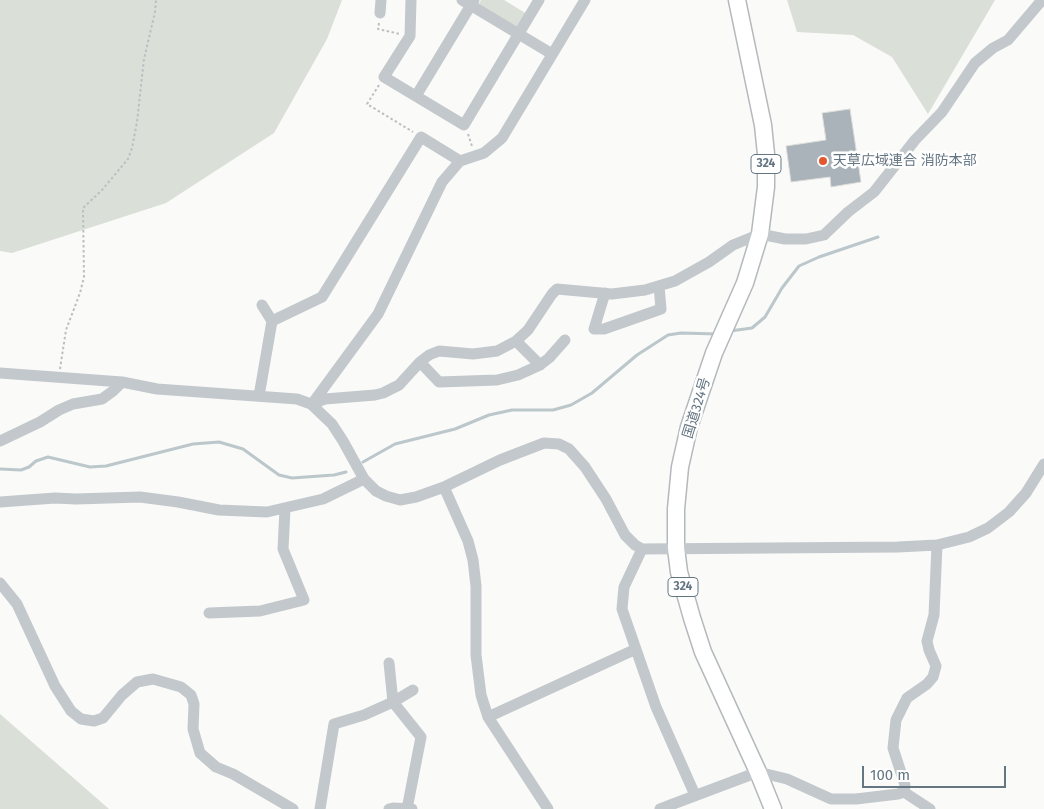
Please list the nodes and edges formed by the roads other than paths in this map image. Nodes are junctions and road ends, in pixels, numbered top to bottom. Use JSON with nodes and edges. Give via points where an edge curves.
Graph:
{"nodes":[{"id":1,"x":381,"y":0,"type":"edge"},
{"id":2,"x":411,"y":0,"type":"edge"},
{"id":3,"x":539,"y":0,"type":"edge"},
{"id":4,"x":585,"y":0,"type":"edge"},
{"id":5,"x":737,"y":0,"type":"edge"},
{"id":6,"x":1042,"y":0,"type":"edge"},
{"id":7,"x":469,"y":2,"type":"edge"},
{"id":8,"x":380,"y":14,"type":"dead end"},
{"id":9,"x":519,"y":34,"type":"junction"},
{"id":10,"x":552,"y":54,"type":"junction"},
{"id":11,"x":416,"y":96,"type":"junction"},
{"id":12,"x":460,"y":161,"type":"junction"},
{"id":13,"x":760,"y":234,"type":"junction"},
{"id":14,"x":659,"y":286,"type":"junction"},
{"id":15,"x":604,"y":293,"type":"junction"},
{"id":16,"x":262,"y":305,"type":"dead end"},
{"id":17,"x":272,"y":321,"type":"junction"},
{"id":18,"x":516,"y":340,"type":"junction"},
{"id":19,"x":565,"y":340,"type":"dead end"},
{"id":20,"x":420,"y":362,"type":"junction"},
{"id":21,"x":540,"y":365,"type":"junction"},
{"id":22,"x":0,"y":373,"type":"edge"},
{"id":23,"x":122,"y":382,"type":"junction"},
{"id":24,"x":259,"y":396,"type":"junction"},
{"id":25,"x":312,"y":404,"type":"junction"},
{"id":26,"x":0,"y":441,"type":"edge"},
{"id":27,"x":1044,"y":464,"type":"edge"},
{"id":28,"x":364,"y":479,"type":"junction"},
{"id":29,"x":444,"y":487,"type":"junction"},
{"id":30,"x":0,"y":502,"type":"edge"},
{"id":31,"x":285,"y":509,"type":"junction"},
{"id":32,"x":938,"y":545,"type":"junction"},
{"id":33,"x":676,"y":548,"type":"junction"},
{"id":34,"x":642,"y":549,"type":"junction"},
{"id":35,"x":0,"y":582,"type":"edge"},
{"id":36,"x":209,"y":612,"type":"dead end"},
{"id":37,"x":636,"y":649,"type":"junction"},
{"id":38,"x":388,"y":663,"type":"dead end"},
{"id":39,"x":413,"y":690,"type":"dead end"},
{"id":40,"x":394,"y":702,"type":"junction"},
{"id":41,"x":488,"y":718,"type":"junction"},
{"id":42,"x":758,"y":772,"type":"junction"},
{"id":43,"x":904,"y":792,"type":"junction"},
{"id":44,"x":695,"y":795,"type":"junction"},
{"id":45,"x":833,"y":804,"type":"edge"},
{"id":46,"x":407,"y":808,"type":"edge"},
{"id":47,"x":293,"y":809,"type":"edge"},
{"id":48,"x":320,"y":809,"type":"edge"},
{"id":49,"x":389,"y":809,"type":"edge"},
{"id":50,"x":414,"y":809,"type":"edge"},
{"id":51,"x":548,"y":809,"type":"edge"},
{"id":52,"x":660,"y":809,"type":"edge"},
{"id":53,"x":773,"y":809,"type":"edge"},
{"id":54,"x":930,"y":809,"type":"edge"}],
"edges":[{"from":1,"to":8,"type":"street"},
{"from":2,"to":11,"type":"street","via":[[410,36],[384,77]]},
{"from":3,"to":9,"type":"street"},
{"from":4,"to":10,"type":"street"},
{"from":5,"to":13,"type":"highway","name":"国道324号","number":"324","via":[[766,154]]},
{"from":6,"to":13,"type":"street","via":[[1008,40],[975,63],[942,112],[874,192],[824,234],[806,239]]},
{"from":7,"to":9,"type":"street"},
{"from":7,"to":11,"type":"street"},
{"from":9,"to":10,"type":"street"},
{"from":9,"to":11,"type":"street","via":[[464,125]]},
{"from":10,"to":12,"type":"street","via":[[502,138],[484,153]]},
{"from":12,"to":17,"type":"street","via":[[421,137],[322,297]]},
{"from":12,"to":25,"type":"street","via":[[442,182],[378,314]]},
{"from":13,"to":14,"type":"street","via":[[733,245],[675,281]]},
{"from":13,"to":33,"type":"highway","name":"国道324号","number":"324","via":[[689,427],[680,468]]},
{"from":14,"to":15,"type":"street"},
{"from":14,"to":15,"type":"street","via":[[661,309],[604,329],[594,329]]},
{"from":15,"to":18,"type":"street","via":[[557,289],[528,330]]},
{"from":16,"to":17,"type":"street"},
{"from":17,"to":24,"type":"street"},
{"from":18,"to":20,"type":"street","via":[[496,351],[473,354],[439,351]]},
{"from":18,"to":21,"type":"street"},
{"from":19,"to":21,"type":"street"},
{"from":20,"to":21,"type":"street","via":[[439,382],[498,380]]},
{"from":20,"to":25,"type":"street","via":[[399,385],[383,393],[325,399]]},
{"from":22,"to":23,"type":"street"},
{"from":23,"to":24,"type":"street"},
{"from":23,"to":26,"type":"street","via":[[102,399],[58,410]]},
{"from":24,"to":25,"type":"street","via":[[297,399]]},
{"from":25,"to":28,"type":"street","via":[[332,424]]},
{"from":27,"to":32,"type":"street","via":[[1026,493],[1009,512],[969,537]]},
{"from":28,"to":29,"type":"street","via":[[376,491],[400,500]]},
{"from":28,"to":31,"type":"street","via":[[324,499]]},
{"from":29,"to":34,"type":"street","via":[[544,443],[559,444],[569,449],[585,466],[625,535]]},
{"from":29,"to":41,"type":"street","via":[[473,560],[476,655],[481,695]]},
{"from":30,"to":31,"type":"street","via":[[140,497],[219,510],[268,512]]},
{"from":31,"to":36,"type":"street","via":[[284,550],[304,600],[260,611]]},
{"from":32,"to":33,"type":"street","via":[[898,548]]},
{"from":32,"to":43,"type":"street","via":[[934,615],[927,642],[936,666],[927,684],[907,698],[896,720],[893,748],[905,785]]},
{"from":33,"to":34,"type":"street"},
{"from":33,"to":42,"type":"highway","name":"国道324号","number":"324","via":[[703,652]]},
{"from":34,"to":37,"type":"street","via":[[624,587],[622,609]]},
{"from":35,"to":47,"type":"street","via":[[17,604],[55,686],[81,719],[94,721],[103,718],[137,682],[153,679],[181,687],[191,695],[194,704],[193,729],[200,753],[216,767]]},
{"from":37,"to":41,"type":"street"},
{"from":37,"to":44,"type":"street","via":[[656,707]]},
{"from":38,"to":40,"type":"street"},
{"from":39,"to":40,"type":"street"},
{"from":40,"to":46,"type":"street","via":[[420,737]]},
{"from":40,"to":48,"type":"street","via":[[334,724]]},
{"from":41,"to":51,"type":"street"},
{"from":42,"to":44,"type":"street"},
{"from":42,"to":45,"type":"street","via":[[787,778]]},
{"from":42,"to":53,"type":"highway","name":"国道324号","number":"324"},
{"from":43,"to":45,"type":"street"},
{"from":43,"to":54,"type":"street"},
{"from":44,"to":52,"type":"street"},
{"from":46,"to":49,"type":"street"},
{"from":46,"to":50,"type":"street"}]}
